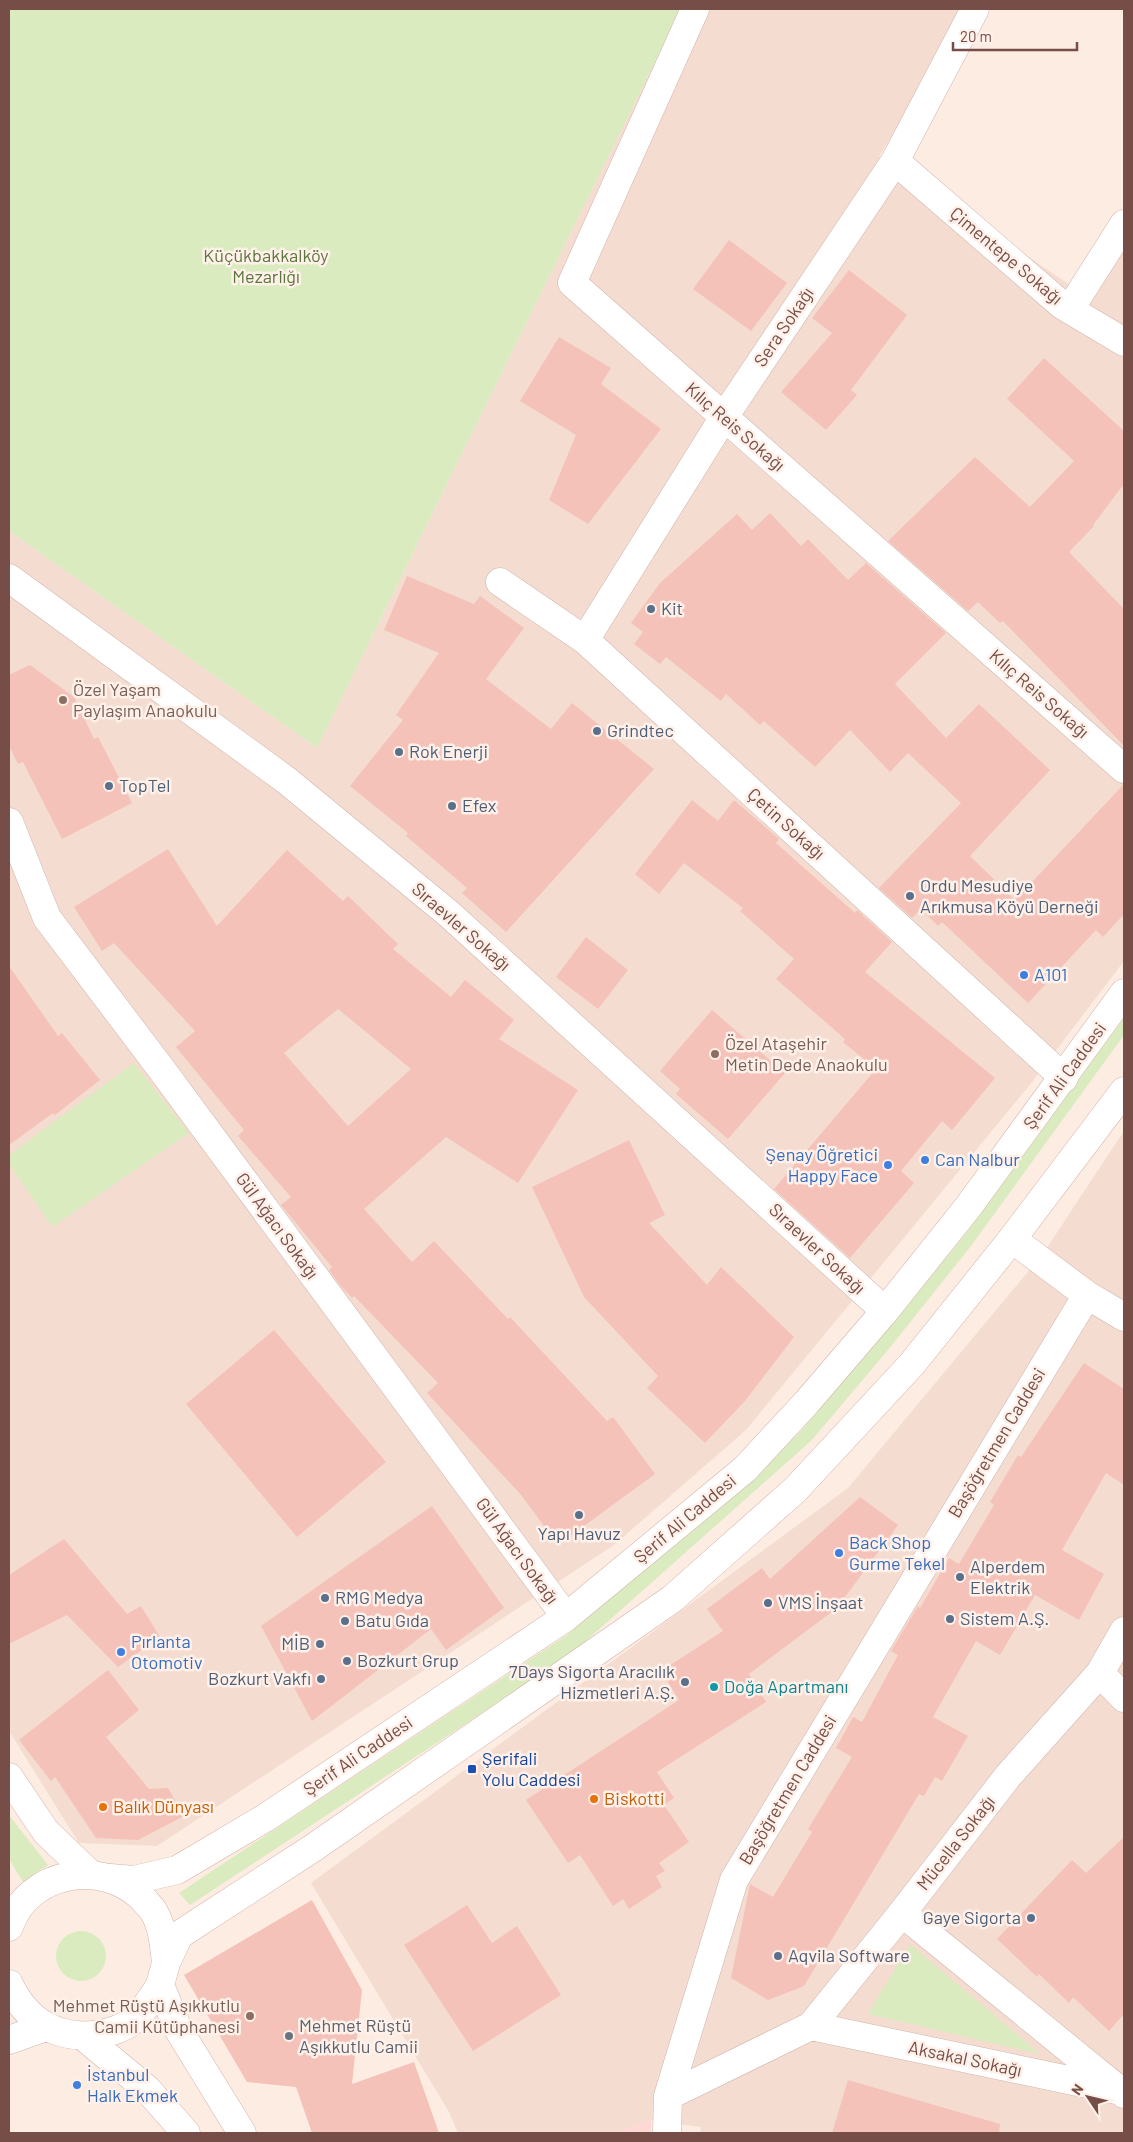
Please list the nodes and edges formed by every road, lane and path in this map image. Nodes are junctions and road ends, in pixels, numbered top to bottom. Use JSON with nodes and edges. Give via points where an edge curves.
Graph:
{"nodes":[{"id":1,"x":696,"y":9,"type":"edge"},
{"id":2,"x":974,"y":9,"type":"edge"},
{"id":3,"x":895,"y":161,"type":"junction"},
{"id":4,"x":1124,"y":224,"type":"edge"},
{"id":5,"x":1070,"y":310,"type":"junction"},
{"id":6,"x":1124,"y":342,"type":"edge"},
{"id":7,"x":724,"y":417,"type":"junction"},
{"id":8,"x":9,"y":578,"type":"edge"},
{"id":9,"x":500,"y":582,"type":"dead end"},
{"id":10,"x":585,"y":640,"type":"junction"},
{"id":11,"x":1124,"y":769,"type":"edge"},
{"id":12,"x":9,"y":822,"type":"edge"},
{"id":13,"x":1124,"y":993,"type":"edge"},
{"id":14,"x":1064,"y":1078,"type":"junction"},
{"id":15,"x":1124,"y":1091,"type":"edge"},
{"id":16,"x":1012,"y":1239,"type":"junction"},
{"id":17,"x":1087,"y":1295,"type":"junction"},
{"id":18,"x":884,"y":1311,"type":"junction"},
{"id":19,"x":1124,"y":1317,"type":"edge"},
{"id":20,"x":566,"y":1617,"type":"junction"},
{"id":21,"x":1124,"y":1631,"type":"edge"},
{"id":22,"x":1100,"y":1673,"type":"junction"},
{"id":23,"x":1124,"y":1698,"type":"edge"},
{"id":24,"x":9,"y":1777,"type":"edge"},
{"id":25,"x":100,"y":1876,"type":"junction"},
{"id":26,"x":902,"y":1913,"type":"junction"},
{"id":27,"x":9,"y":1923,"type":"edge"},
{"id":28,"x":163,"y":1974,"type":"junction"},
{"id":29,"x":9,"y":1984,"type":"edge"},
{"id":30,"x":810,"y":2026,"type":"junction"},
{"id":31,"x":46,"y":2027,"type":"junction"},
{"id":32,"x":84,"y":2037,"type":"junction"},
{"id":33,"x":9,"y":2040,"type":"edge"},
{"id":34,"x":1122,"y":2093,"type":"edge"},
{"id":35,"x":668,"y":2096,"type":"junction"},
{"id":36,"x":186,"y":2133,"type":"edge"},
{"id":37,"x":242,"y":2133,"type":"edge"},
{"id":38,"x":667,"y":2133,"type":"edge"}],
"edges":[{"from":1,"to":7,"type":"street","name":"Kılıç Reis Sokağı","via":[[572,283]]},
{"from":2,"to":3,"type":"street","name":"Sera Sokağı"},
{"from":3,"to":5,"type":"street","name":"Çimentepe Sokağı"},
{"from":3,"to":7,"type":"street","name":"Sera Sokağı"},
{"from":4,"to":5,"type":"street"},
{"from":5,"to":6,"type":"street","name":"Çimentepe Sokağı"},
{"from":7,"to":10,"type":"street","name":"Sera Sokağı"},
{"from":7,"to":11,"type":"street","name":"Kılıç Reis Sokağı"},
{"from":8,"to":18,"type":"street","name":"Sıraevler Sokağı","via":[[286,780],[449,914]]},
{"from":9,"to":10,"type":"street","name":"Çetin Sokağı"},
{"from":10,"to":14,"type":"street","name":"Çetin Sokağı"},
{"from":12,"to":20,"type":"street","name":"Gül Ağacı Sokağı","via":[[47,918]]},
{"from":13,"to":14,"type":"street","name":"Şerif Ali Caddesi"},
{"from":14,"to":18,"type":"street","name":"Şerif Ali Caddesi","via":[[968,1207]]},
{"from":15,"to":16,"type":"street"},
{"from":16,"to":17,"type":"street"},
{"from":16,"to":28,"type":"street","via":[[912,1364],[795,1490],[672,1598],[313,1848],[178,1935]]},
{"from":17,"to":19,"type":"street"},
{"from":17,"to":35,"type":"street","name":"Başöğretmen Caddesi","via":[[734,1880]]},
{"from":18,"to":20,"type":"street","name":"Şerif Ali Caddesi","via":[[745,1469]]},
{"from":20,"to":25,"type":"street","name":"Şerif Ali Caddesi","via":[[264,1818],[177,1870],[134,1880]]},
{"from":21,"to":22,"type":"street","name":"Mücella Sokağı"},
{"from":22,"to":23,"type":"street"},
{"from":22,"to":26,"type":"street","name":"Mücella Sokağı","via":[[1008,1776]]},
{"from":24,"to":25,"type":"street","via":[[46,1832]]},
{"from":25,"to":27,"type":"street","name":"Şerif Ali Caddesi","via":[[65,1876],[42,1886],[23,1902]]},
{"from":25,"to":28,"type":"street","via":[[134,1890],[153,1910],[164,1936]]},
{"from":26,"to":30,"type":"street","name":"Mücella Sokağı"},
{"from":26,"to":34,"type":"street","name":"Aksakal Sokağı"},
{"from":28,"to":32,"type":"street","via":[[148,2006],[130,2023],[108,2033]]},
{"from":28,"to":37,"type":"street","via":[[178,2030]]},
{"from":29,"to":31,"type":"street","via":[[15,1998]]},
{"from":30,"to":34,"type":"street","name":"Aksakal Sokağı"},
{"from":30,"to":35,"type":"street","name":"Mücella Sokağı"},
{"from":31,"to":32,"type":"street"},
{"from":31,"to":33,"type":"street"},
{"from":32,"to":36,"type":"street","via":[[147,2089]]},
{"from":35,"to":38,"type":"street","name":"Başöğretmen Caddesi"}]}
